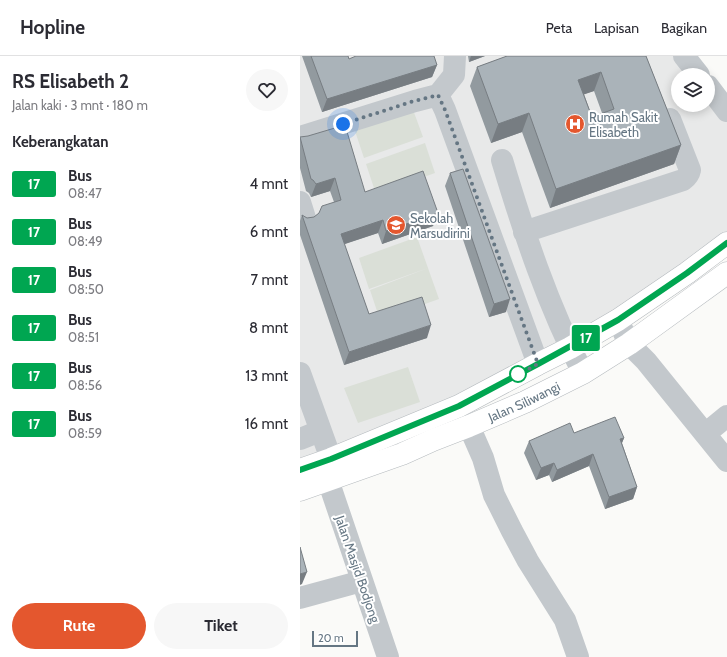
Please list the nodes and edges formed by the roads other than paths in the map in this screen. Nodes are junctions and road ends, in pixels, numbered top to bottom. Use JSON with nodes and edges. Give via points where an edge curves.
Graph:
{"nodes":[{"id":1,"x":454,"y":56,"type":"edge"},
{"id":2,"x":684,"y":56,"type":"edge"},
{"id":3,"x":693,"y":68,"type":"edge"},
{"id":4,"x":438,"y":95,"type":"junction"},
{"id":5,"x":662,"y":99,"type":"edge"},
{"id":6,"x":300,"y":138,"type":"edge"},
{"id":7,"x":502,"y":160,"type":"dead end"},
{"id":8,"x":524,"y":232,"type":"junction"},
{"id":9,"x":727,"y":243,"type":"edge"},
{"id":10,"x":727,"y":272,"type":"edge"},
{"id":11,"x":618,"y":320,"type":"junction"},
{"id":12,"x":629,"y":344,"type":"junction"},
{"id":13,"x":570,"y":348,"type":"junction"},
{"id":14,"x":538,"y":364,"type":"junction"},
{"id":15,"x":300,"y":373,"type":"edge"},
{"id":16,"x":584,"y":373,"type":"junction"},
{"id":17,"x":727,"y":416,"type":"edge"},
{"id":18,"x":469,"y":426,"type":"junction"},
{"id":19,"x":320,"y":431,"type":"junction"},
{"id":20,"x":705,"y":434,"type":"junction"},
{"id":21,"x":300,"y":439,"type":"edge"},
{"id":22,"x":331,"y":459,"type":"junction"},
{"id":23,"x":727,"y":461,"type":"edge"},
{"id":24,"x":301,"y":467,"type":"edge"},
{"id":25,"x":328,"y":480,"type":"junction"},
{"id":26,"x":300,"y":490,"type":"edge"},
{"id":27,"x":362,"y":581,"type":"junction"},
{"id":28,"x":300,"y":598,"type":"edge"},
{"id":29,"x":388,"y":657,"type":"edge"},
{"id":30,"x":578,"y":657,"type":"edge"}],
"edges":[{"from":1,"to":4,"type":"street","via":[[454,75]]},
{"from":2,"to":3,"type":"street"},
{"from":4,"to":6,"type":"street"},
{"from":4,"to":14,"type":"street"},
{"from":5,"to":8,"type":"street","via":[[690,170],[683,180]]},
{"from":7,"to":8,"type":"street"},
{"from":8,"to":13,"type":"street"},
{"from":9,"to":11,"type":"main road","name":"Jalan Siliwangi"},
{"from":10,"to":12,"type":"main road","name":"Jalan Siliwangi"},
{"from":11,"to":12,"type":"street"},
{"from":11,"to":13,"type":"main road","name":"Jalan Siliwangi"},
{"from":12,"to":16,"type":"main road","name":"Jalan Siliwangi"},
{"from":12,"to":20,"type":"street","via":[[646,361]]},
{"from":13,"to":14,"type":"main road","name":"Jalan Siliwangi"},
{"from":13,"to":16,"type":"street"},
{"from":14,"to":22,"type":"main road","name":"Jalan Siliwangi","via":[[459,406]]},
{"from":15,"to":19,"type":"street"},
{"from":16,"to":18,"type":"main road","name":"Jalan Siliwangi"},
{"from":17,"to":20,"type":"street"},
{"from":18,"to":25,"type":"main road","name":"Jalan Siliwangi","via":[[402,454]]},
{"from":18,"to":30,"type":"street","via":[[483,458],[494,495],[528,561],[565,620]]},
{"from":19,"to":21,"type":"street"},
{"from":19,"to":22,"type":"street"},
{"from":20,"to":23,"type":"street"},
{"from":22,"to":24,"type":"main road","name":"Jalan Siliwangi"},
{"from":22,"to":25,"type":"street"},
{"from":24,"to":25,"type":"street"},
{"from":25,"to":26,"type":"main road","name":"Jalan Siliwangi"},
{"from":25,"to":27,"type":"street","name":"Jalan Masjid Bodjong"},
{"from":27,"to":28,"type":"street"},
{"from":27,"to":29,"type":"street","name":"Jalan Masjid Bodjong"}]}
